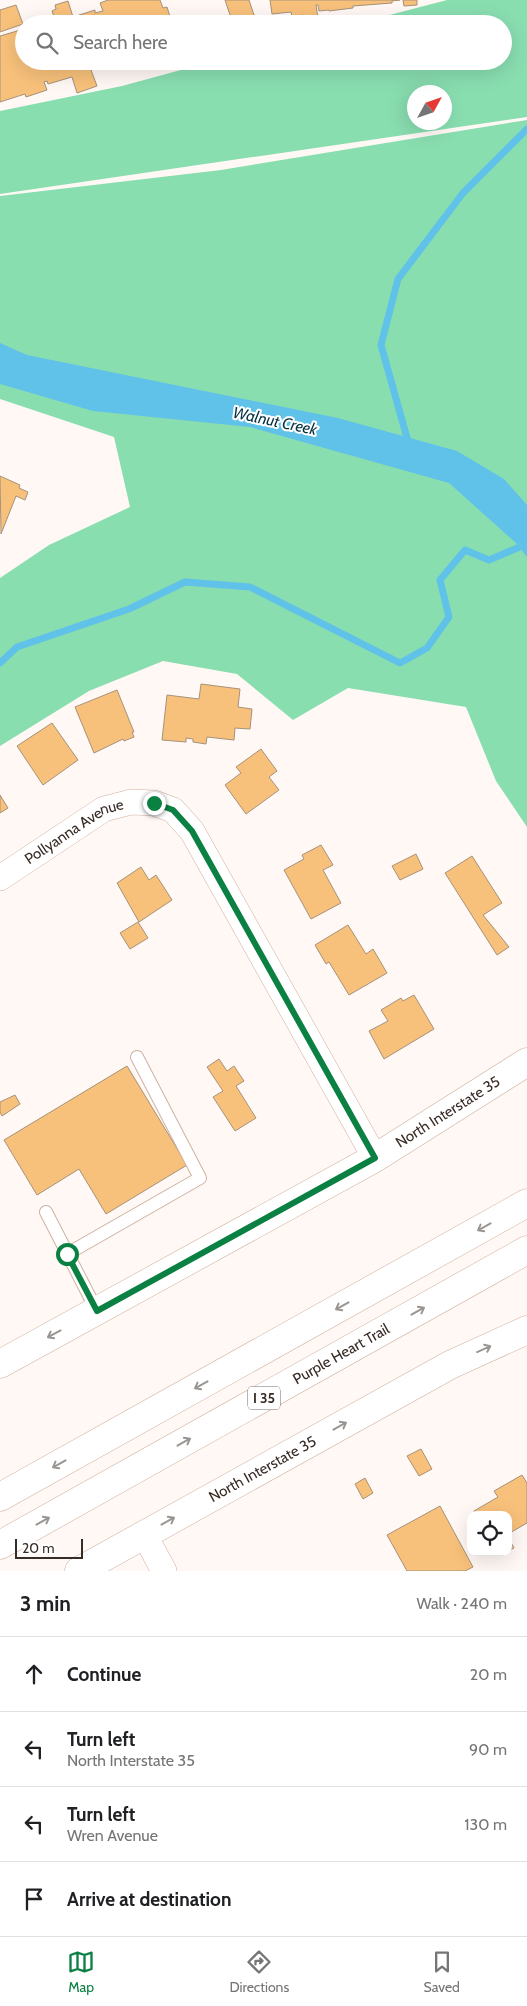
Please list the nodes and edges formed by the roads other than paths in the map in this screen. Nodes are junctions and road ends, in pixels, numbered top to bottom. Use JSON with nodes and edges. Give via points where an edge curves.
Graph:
{"nodes":[{"id":1,"x":0,"y":878,"type":"edge"},
{"id":2,"x":137,"y":1057,"type":"dead end"},
{"id":3,"x":527,"y":1062,"type":"edge"},
{"id":4,"x":375,"y":1158,"type":"junction"},
{"id":5,"x":527,"y":1204,"type":"edge"},
{"id":6,"x":46,"y":1212,"type":"dead end"},
{"id":7,"x":527,"y":1250,"type":"edge"},
{"id":8,"x":67,"y":1254,"type":"junction"},
{"id":9,"x":97,"y":1311,"type":"junction"},
{"id":10,"x":527,"y":1330,"type":"edge"},
{"id":11,"x":0,"y":1364,"type":"edge"},
{"id":12,"x":0,"y":1497,"type":"edge"},
{"id":13,"x":144,"y":1534,"type":"junction"},
{"id":14,"x":0,"y":1545,"type":"edge"},
{"id":15,"x":79,"y":1571,"type":"edge"},
{"id":16,"x":164,"y":1571,"type":"edge"}],
"edges":[{"from":1,"to":4,"type":"street","name":"Pollyanna Avenue","via":[[104,809],[131,802],[154,803],[173,810],[192,831]]},
{"from":2,"to":8,"type":"lane","via":[[200,1178]]},
{"from":3,"to":4,"type":"main road","name":"North Interstate 35"},
{"from":4,"to":9,"type":"main road","name":"North Interstate 35"},
{"from":5,"to":12,"type":"main road","one_way":true},
{"from":6,"to":8,"type":"lane"},
{"from":14,"to":7,"type":"main road","name":"Purple Heart Trail","number":"I 35","one_way":true},
{"from":8,"to":9,"type":"lane"},
{"from":9,"to":11,"type":"main road","name":"North Interstate 35","one_way":true},
{"from":13,"to":10,"type":"main road","name":"North Interstate 35","one_way":true,"via":[[450,1365]]},
{"from":13,"to":15,"type":"main road","name":"North Interstate 35"},
{"from":13,"to":16,"type":"street"}]}
